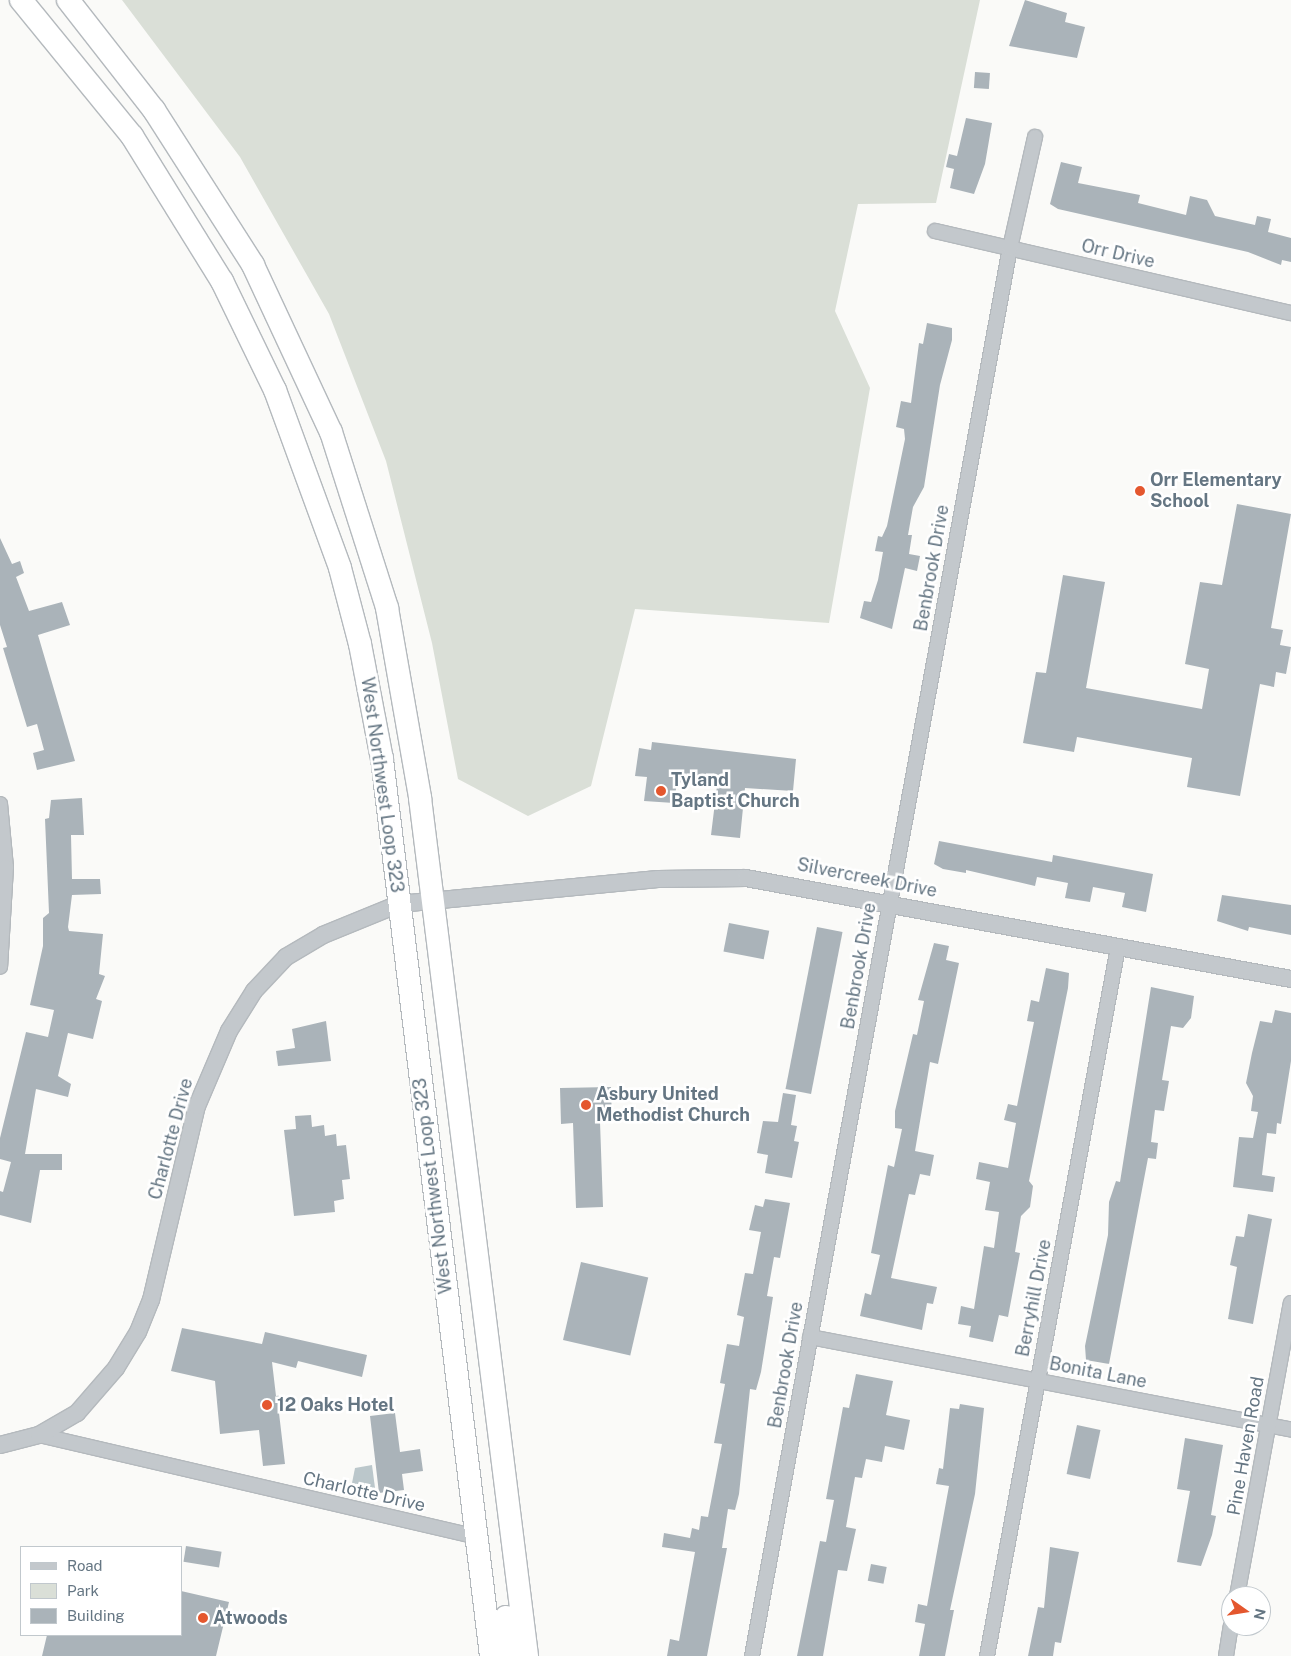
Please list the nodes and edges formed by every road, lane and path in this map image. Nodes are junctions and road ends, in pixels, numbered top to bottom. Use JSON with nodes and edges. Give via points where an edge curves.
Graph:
{"nodes":[{"id":1,"x":21,"y":0,"type":"edge"},
{"id":2,"x":68,"y":0,"type":"edge"},
{"id":3,"x":1035,"y":137,"type":"dead end"},
{"id":4,"x":936,"y":231,"type":"dead end"},
{"id":5,"x":1010,"y":248,"type":"junction"},
{"id":6,"x":1291,"y":313,"type":"edge"},
{"id":7,"x":0,"y":804,"type":"edge"},
{"id":8,"x":431,"y":900,"type":"junction"},
{"id":9,"x":890,"y":903,"type":"junction"},
{"id":10,"x":399,"y":904,"type":"junction"},
{"id":11,"x":1118,"y":947,"type":"junction"},
{"id":12,"x":0,"y":967,"type":"edge"},
{"id":13,"x":1291,"y":980,"type":"edge"},
{"id":14,"x":1291,"y":1303,"type":"edge"},
{"id":15,"x":810,"y":1337,"type":"junction"},
{"id":16,"x":1037,"y":1380,"type":"junction"},
{"id":17,"x":1269,"y":1426,"type":"junction"},
{"id":18,"x":1291,"y":1430,"type":"edge"},
{"id":19,"x":39,"y":1435,"type":"junction"},
{"id":20,"x":0,"y":1445,"type":"edge"},
{"id":21,"x":476,"y":1537,"type":"junction"},
{"id":22,"x":1239,"y":1586,"type":"edge"},
{"id":23,"x":1230,"y":1636,"type":"edge"},
{"id":24,"x":491,"y":1656,"type":"edge"},
{"id":25,"x":511,"y":1656,"type":"edge"},
{"id":26,"x":527,"y":1656,"type":"edge"},
{"id":27,"x":752,"y":1656,"type":"edge"},
{"id":28,"x":987,"y":1656,"type":"edge"},
{"id":29,"x":1226,"y":1656,"type":"edge"}],
"edges":[{"from":1,"to":10,"type":"highway","name":"West Northwest Loop 323","via":[[106,101],[157,173],[222,281],[276,390],[317,496],[360,644],[382,760]]},
{"from":2,"to":8,"type":"highway","name":"West Northwest Loop 323","via":[[206,186],[287,331],[331,432],[387,608],[406,698]]},
{"from":3,"to":5,"type":"street","name":"Benbrook Drive"},
{"from":4,"to":5,"type":"street","name":"Orr Drive"},
{"from":5,"to":6,"type":"street","name":"Orr Drive"},
{"from":5,"to":9,"type":"street","name":"Benbrook Drive"},
{"from":7,"to":12,"type":"street","via":[[6,867]]},
{"from":8,"to":9,"type":"street","name":"Silvercreek Drive","via":[[722,876],[780,882]]},
{"from":8,"to":10,"type":"street","name":"Charlotte Drive"},
{"from":8,"to":26,"type":"highway","name":"West Northwest Loop 323"},
{"from":9,"to":11,"type":"street","name":"Silvercreek Drive"},
{"from":9,"to":15,"type":"street","name":"Benbrook Drive"},
{"from":10,"to":19,"type":"street","name":"Charlotte Drive","via":[[323,935],[286,957],[254,991],[228,1031],[197,1106],[151,1300],[138,1332],[116,1368],[77,1413]]},
{"from":10,"to":21,"type":"highway","name":"West Northwest Loop 323"},
{"from":11,"to":13,"type":"street","name":"Silvercreek Drive"},
{"from":11,"to":16,"type":"street","name":"Berryhill Drive"},
{"from":14,"to":17,"type":"street","name":"Pine Haven Road"},
{"from":15,"to":16,"type":"street","name":"Bonita Lane"},
{"from":15,"to":27,"type":"street","name":"Benbrook Drive"},
{"from":16,"to":17,"type":"street","name":"Bonita Lane"},
{"from":16,"to":28,"type":"street","name":"Berryhill Drive"},
{"from":17,"to":18,"type":"street","name":"Bonita Lane"},
{"from":17,"to":22,"type":"street","name":"Pine Haven Road"},
{"from":19,"to":20,"type":"street","name":"Charlotte Drive"},
{"from":19,"to":21,"type":"street","name":"Charlotte Drive"},
{"from":21,"to":24,"type":"highway","name":"West Northwest Loop 323"},
{"from":21,"to":25,"type":"highway","via":[[494,1538],[498,1542]]},
{"from":23,"to":29,"type":"street"}]}
